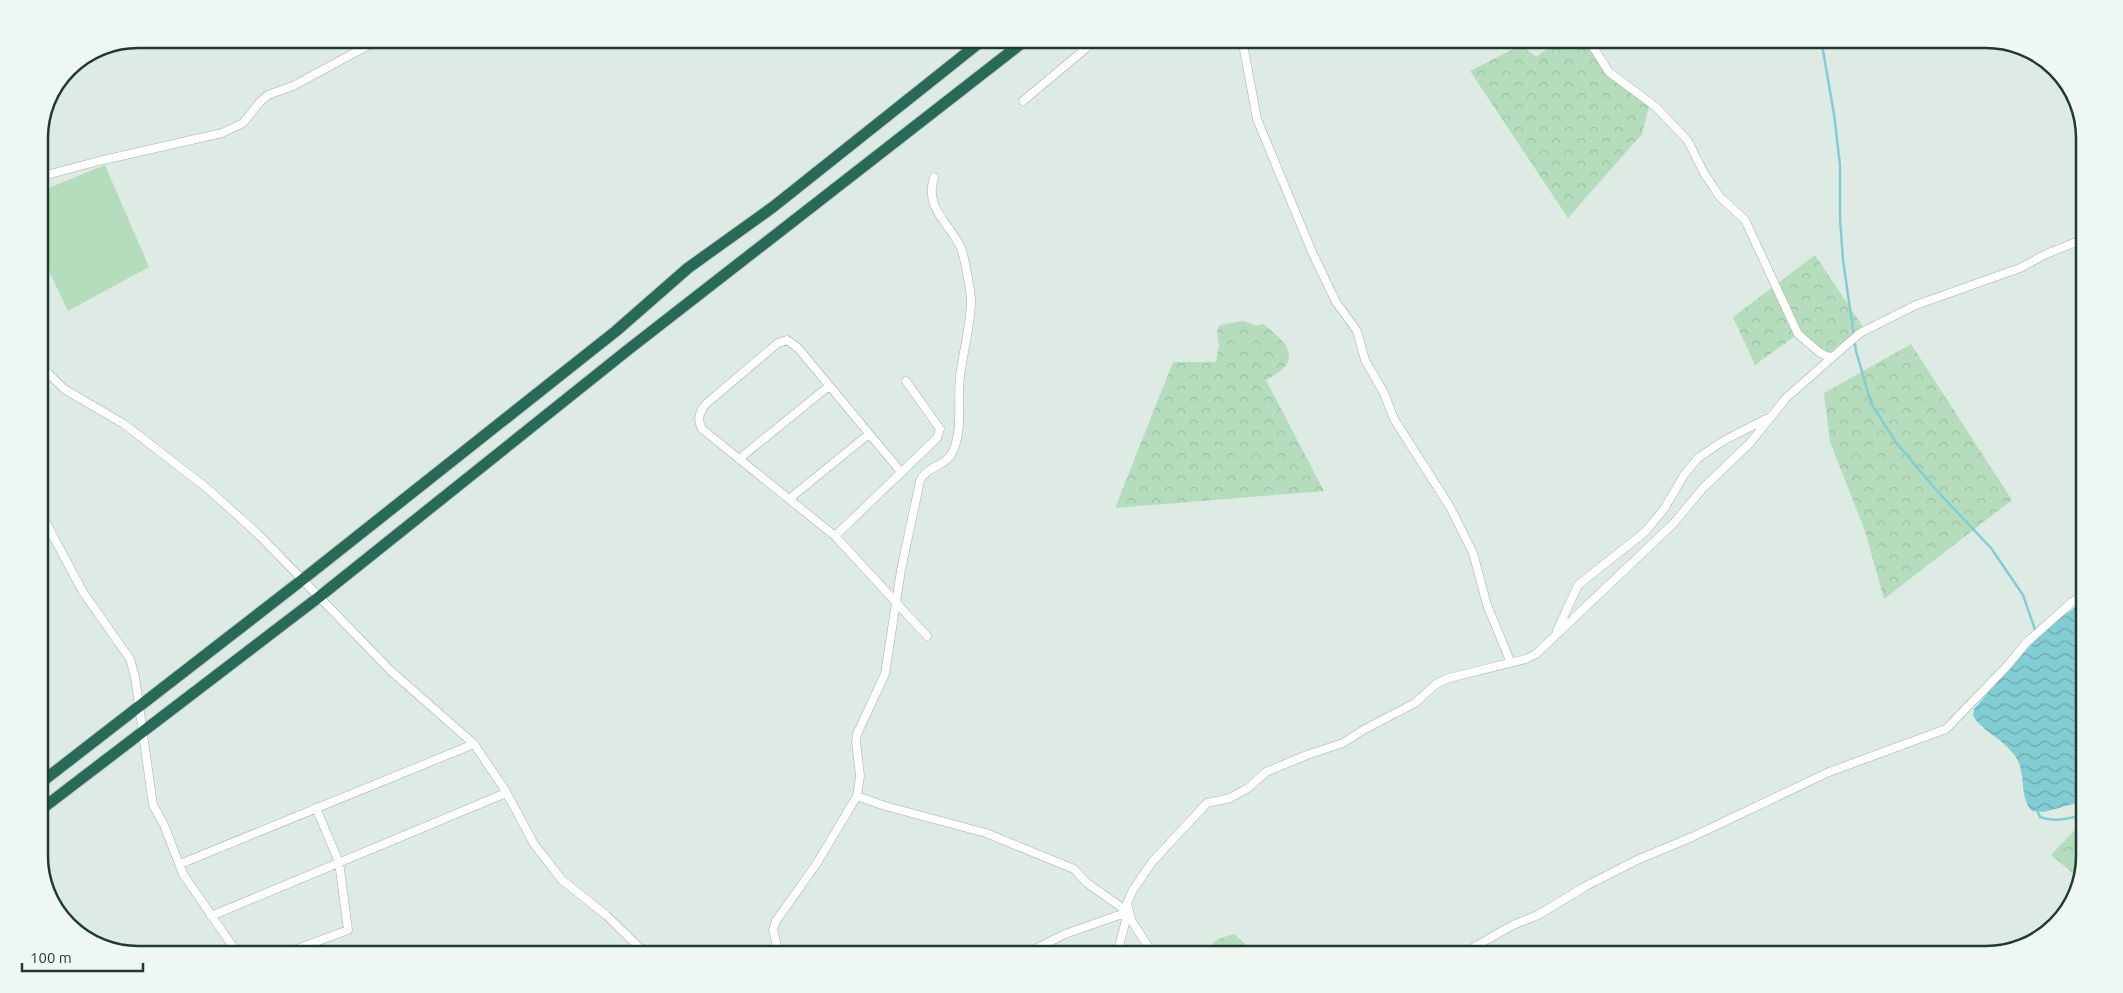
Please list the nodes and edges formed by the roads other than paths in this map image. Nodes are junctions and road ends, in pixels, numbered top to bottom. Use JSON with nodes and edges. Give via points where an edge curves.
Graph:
{"nodes":[{"id":1,"x":363,"y":48,"type":"edge"},
{"id":2,"x":973,"y":48,"type":"edge"},
{"id":3,"x":1015,"y":48,"type":"edge"},
{"id":4,"x":1086,"y":48,"type":"edge"},
{"id":5,"x":1244,"y":48,"type":"edge"},
{"id":6,"x":1594,"y":48,"type":"edge"},
{"id":7,"x":1023,"y":101,"type":"dead end"},
{"id":8,"x":48,"y":175,"type":"edge"},
{"id":9,"x":934,"y":176,"type":"dead end"},
{"id":10,"x":2075,"y":242,"type":"edge"},
{"id":11,"x":1832,"y":357,"type":"junction"},
{"id":12,"x":48,"y":373,"type":"edge"},
{"id":13,"x":906,"y":381,"type":"dead end"},
{"id":14,"x":829,"y":386,"type":"junction"},
{"id":15,"x":1768,"y":418,"type":"junction"},
{"id":16,"x":870,"y":434,"type":"junction"},
{"id":17,"x":739,"y":459,"type":"junction"},
{"id":18,"x":901,"y":472,"type":"junction"},
{"id":19,"x":789,"y":499,"type":"junction"},
{"id":20,"x":48,"y":527,"type":"edge"},
{"id":21,"x":835,"y":536,"type":"junction"},
{"id":22,"x":302,"y":580,"type":"junction"},
{"id":23,"x":319,"y":597,"type":"junction"},
{"id":24,"x":2076,"y":600,"type":"edge"},
{"id":25,"x":895,"y":602,"type":"junction"},
{"id":26,"x":927,"y":636,"type":"dead end"},
{"id":27,"x":1554,"y":637,"type":"junction"},
{"id":28,"x":1511,"y":663,"type":"junction"},
{"id":29,"x":138,"y":706,"type":"junction"},
{"id":30,"x":141,"y":732,"type":"junction"},
{"id":31,"x":474,"y":744,"type":"junction"},
{"id":32,"x":48,"y":777,"type":"edge"},
{"id":33,"x":506,"y":792,"type":"junction"},
{"id":34,"x":857,"y":796,"type":"junction"},
{"id":35,"x":48,"y":804,"type":"edge"},
{"id":36,"x":316,"y":808,"type":"junction"},
{"id":37,"x":339,"y":862,"type":"junction"},
{"id":38,"x":180,"y":864,"type":"junction"},
{"id":39,"x":1128,"y":912,"type":"junction"},
{"id":40,"x":211,"y":916,"type":"junction"},
{"id":41,"x":232,"y":946,"type":"edge"},
{"id":42,"x":305,"y":946,"type":"edge"},
{"id":43,"x":637,"y":946,"type":"edge"},
{"id":44,"x":777,"y":946,"type":"edge"},
{"id":45,"x":1041,"y":946,"type":"edge"},
{"id":46,"x":1119,"y":946,"type":"edge"},
{"id":47,"x":1148,"y":946,"type":"edge"},
{"id":48,"x":1476,"y":946,"type":"edge"}],
"edges":[{"from":1,"to":8,"type":"street","via":[[293,86],[268,95],[243,123],[222,133]]},
{"from":2,"to":22,"type":"highway","via":[[773,207],[688,268],[616,331]]},
{"from":3,"to":23,"type":"highway","via":[[637,343]]},
{"from":4,"to":7,"type":"street"},
{"from":5,"to":28,"type":"street","via":[[1257,118],[1312,252],[1336,302],[1357,331],[1365,360],[1384,393],[1394,420],[1450,507],[1473,552],[1487,605]]},
{"from":6,"to":11,"type":"street","via":[[1609,72],[1656,107],[1683,135],[1720,197],[1745,220],[1798,334],[1819,352]]},
{"from":9,"to":25,"type":"street","via":[[932,200],[940,219],[962,250],[971,299],[960,378],[958,430],[950,456],[923,474],[920,482]]},
{"from":10,"to":11,"type":"street","via":[[2020,268],[1916,304],[1860,333]]},
{"from":11,"to":15,"type":"street"},
{"from":12,"to":22,"type":"street","via":[[64,389],[124,424],[208,489]]},
{"from":13,"to":18,"type":"street","via":[[940,433]]},
{"from":14,"to":16,"type":"street"},
{"from":14,"to":17,"type":"street"},
{"from":14,"to":17,"type":"street","via":[[793,343],[787,340],[778,344],[707,403],[699,415],[698,423],[702,429]]},
{"from":15,"to":27,"type":"street","via":[[1750,442],[1674,522]]},
{"from":15,"to":27,"type":"street","via":[[1698,458],[1645,532],[1578,585]]},
{"from":16,"to":18,"type":"street"},
{"from":16,"to":19,"type":"street"},
{"from":17,"to":19,"type":"street"},
{"from":18,"to":21,"type":"street"},
{"from":19,"to":21,"type":"street"},
{"from":20,"to":29,"type":"street","via":[[83,592],[130,659]]},
{"from":21,"to":25,"type":"street"},
{"from":22,"to":23,"type":"street"},
{"from":22,"to":29,"type":"highway"},
{"from":23,"to":30,"type":"highway"},
{"from":23,"to":31,"type":"street","via":[[390,671]]},
{"from":24,"to":48,"type":"street","via":[[2026,643],[1946,729],[1829,772],[1637,860]]},
{"from":25,"to":26,"type":"street"},
{"from":25,"to":34,"type":"street","via":[[885,674],[857,734],[860,776]]},
{"from":27,"to":28,"type":"street","via":[[1536,654]]},
{"from":28,"to":39,"type":"street","via":[[1449,678],[1436,684],[1415,703],[1343,743],[1266,772],[1230,798],[1207,803],[1152,862],[1133,890],[1127,903]]},
{"from":29,"to":30,"type":"street"},
{"from":29,"to":32,"type":"highway"},
{"from":30,"to":35,"type":"highway"},
{"from":30,"to":38,"type":"street","via":[[153,805]]},
{"from":31,"to":33,"type":"street"},
{"from":31,"to":36,"type":"street"},
{"from":33,"to":37,"type":"street"},
{"from":33,"to":43,"type":"street","via":[[534,844],[562,880],[606,915]]},
{"from":34,"to":39,"type":"street","via":[[986,832],[1074,869],[1087,883]]},
{"from":34,"to":44,"type":"street","via":[[817,863],[776,921],[773,930]]},
{"from":36,"to":37,"type":"street"},
{"from":36,"to":38,"type":"street"},
{"from":37,"to":40,"type":"street"},
{"from":37,"to":42,"type":"street","via":[[348,930]]},
{"from":38,"to":40,"type":"street","via":[[183,874]]},
{"from":39,"to":45,"type":"street"},
{"from":39,"to":46,"type":"street"},
{"from":39,"to":47,"type":"street"},
{"from":40,"to":41,"type":"street"}]}
